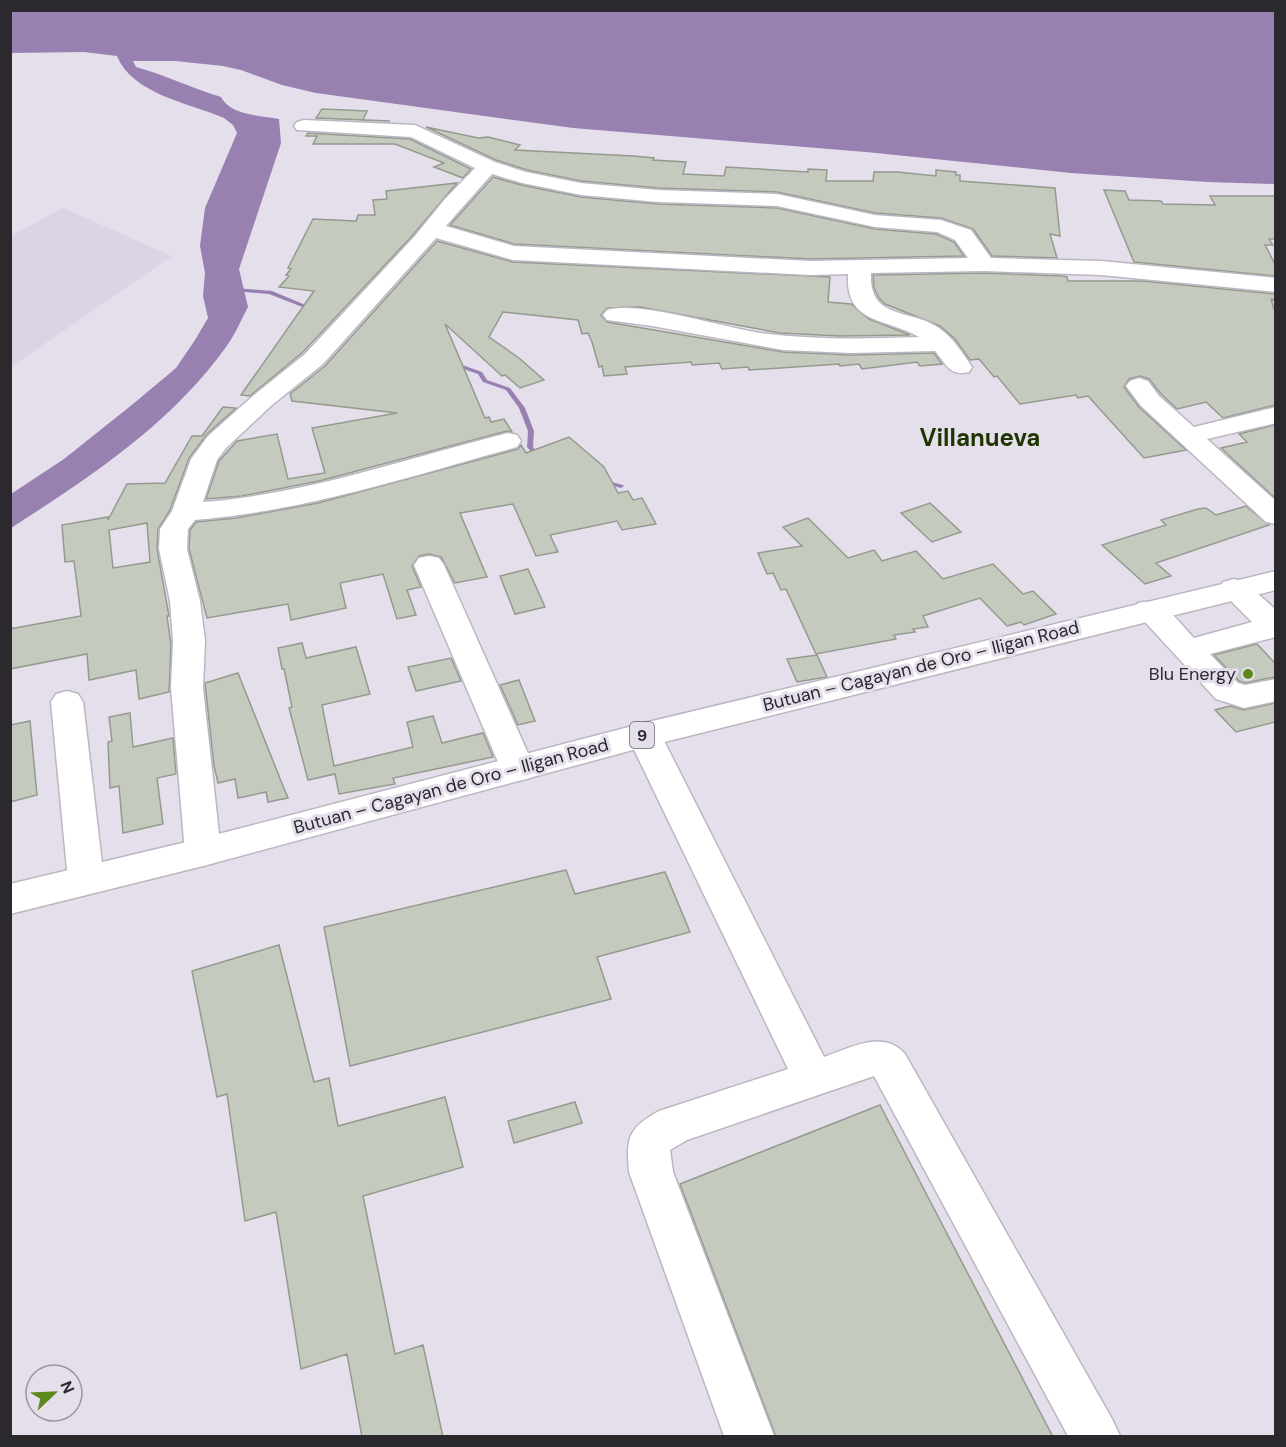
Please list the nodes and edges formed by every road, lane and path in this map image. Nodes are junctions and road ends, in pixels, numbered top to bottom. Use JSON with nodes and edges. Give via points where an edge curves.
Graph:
{"nodes":[{"id":1,"x":304,"y":126,"type":"dead end"},
{"id":2,"x":488,"y":166,"type":"junction"},
{"id":3,"x":434,"y":228,"type":"junction"},
{"id":4,"x":984,"y":264,"type":"junction"},
{"id":5,"x":860,"y":267,"type":"junction"},
{"id":6,"x":1275,"y":285,"type":"edge"},
{"id":7,"x":615,"y":315,"type":"dead end"},
{"id":8,"x":941,"y":344,"type":"junction"},
{"id":9,"x":960,"y":367,"type":"dead end"},
{"id":10,"x":1138,"y":386,"type":"dead end"},
{"id":11,"x":1275,"y":414,"type":"edge"},
{"id":12,"x":1188,"y":436,"type":"junction"},
{"id":13,"x":508,"y":441,"type":"dead end"},
{"id":14,"x":186,"y":512,"type":"junction"},
{"id":15,"x":1275,"y":516,"type":"edge"},
{"id":16,"x":429,"y":565,"type":"dead end"},
{"id":17,"x":1275,"y":580,"type":"edge"},
{"id":18,"x":1234,"y":589,"type":"junction"},
{"id":19,"x":1149,"y":610,"type":"junction"},
{"id":20,"x":1275,"y":627,"type":"edge"},
{"id":21,"x":1188,"y":650,"type":"junction"},
{"id":22,"x":1275,"y":690,"type":"edge"},
{"id":23,"x":67,"y":702,"type":"dead end"},
{"id":24,"x":644,"y":735,"type":"junction"},
{"id":25,"x":518,"y":769,"type":"junction"},
{"id":26,"x":203,"y":852,"type":"junction"},
{"id":27,"x":86,"y":880,"type":"junction"},
{"id":28,"x":10,"y":900,"type":"edge"},
{"id":29,"x":814,"y":1079,"type":"junction"},
{"id":30,"x":750,"y":1437,"type":"edge"},
{"id":31,"x":1095,"y":1437,"type":"edge"}],
"edges":[{"from":1,"to":2,"type":"main road","via":[[416,131]]},
{"from":2,"to":3,"type":"main road"},
{"from":2,"to":4,"type":"main road","via":[[581,189],[777,200],[861,218],[941,226],[963,235]]},
{"from":3,"to":5,"type":"main road","via":[[513,253],[769,267]]},
{"from":3,"to":14,"type":"main road","via":[[314,359],[217,442],[204,459]]},
{"from":4,"to":5,"type":"main road"},
{"from":4,"to":6,"type":"main road","via":[[1141,270]]},
{"from":5,"to":8,"type":"main road","via":[[859,287],[865,303],[880,313],[924,329]]},
{"from":7,"to":8,"type":"main road","via":[[659,319],[787,344]]},
{"from":8,"to":9,"type":"main road"},
{"from":10,"to":12,"type":"main road"},
{"from":11,"to":12,"type":"main road"},
{"from":12,"to":15,"type":"main road"},
{"from":13,"to":14,"type":"main road","via":[[242,508]]},
{"from":14,"to":26,"type":"main road","via":[[172,537],[189,641],[187,688]]},
{"from":16,"to":25,"type":"main road"},
{"from":17,"to":18,"type":"main road","name":"Butuan – Cagayan de Oro – Iligan Road","number":"9"},
{"from":18,"to":19,"type":"main road","name":"Butuan – Cagayan de Oro – Iligan Road","number":"9"},
{"from":18,"to":20,"type":"main road"},
{"from":19,"to":21,"type":"main road"},
{"from":19,"to":24,"type":"main road","name":"Butuan – Cagayan de Oro – Iligan Road","number":"9"},
{"from":20,"to":21,"type":"main road"},
{"from":21,"to":22,"type":"main road","via":[[1234,695],[1254,696]]},
{"from":23,"to":27,"type":"main road"},
{"from":24,"to":25,"type":"main road","name":"Butuan – Cagayan de Oro – Iligan Road","number":"9"},
{"from":24,"to":29,"type":"main road"},
{"from":25,"to":26,"type":"main road","name":"Butuan – Cagayan de Oro – Iligan Road","number":"9"},
{"from":26,"to":27,"type":"main road","name":"Butuan – Cagayan de Oro – Iligan Road","number":"9"},
{"from":27,"to":28,"type":"main road","name":"Butuan – Cagayan de Oro – Iligan Road","number":"9"},
{"from":29,"to":30,"type":"main road","via":[[674,1125],[648,1144],[651,1172]]},
{"from":29,"to":31,"type":"main road","via":[[872,1057],[884,1059],[891,1067]]}]}
